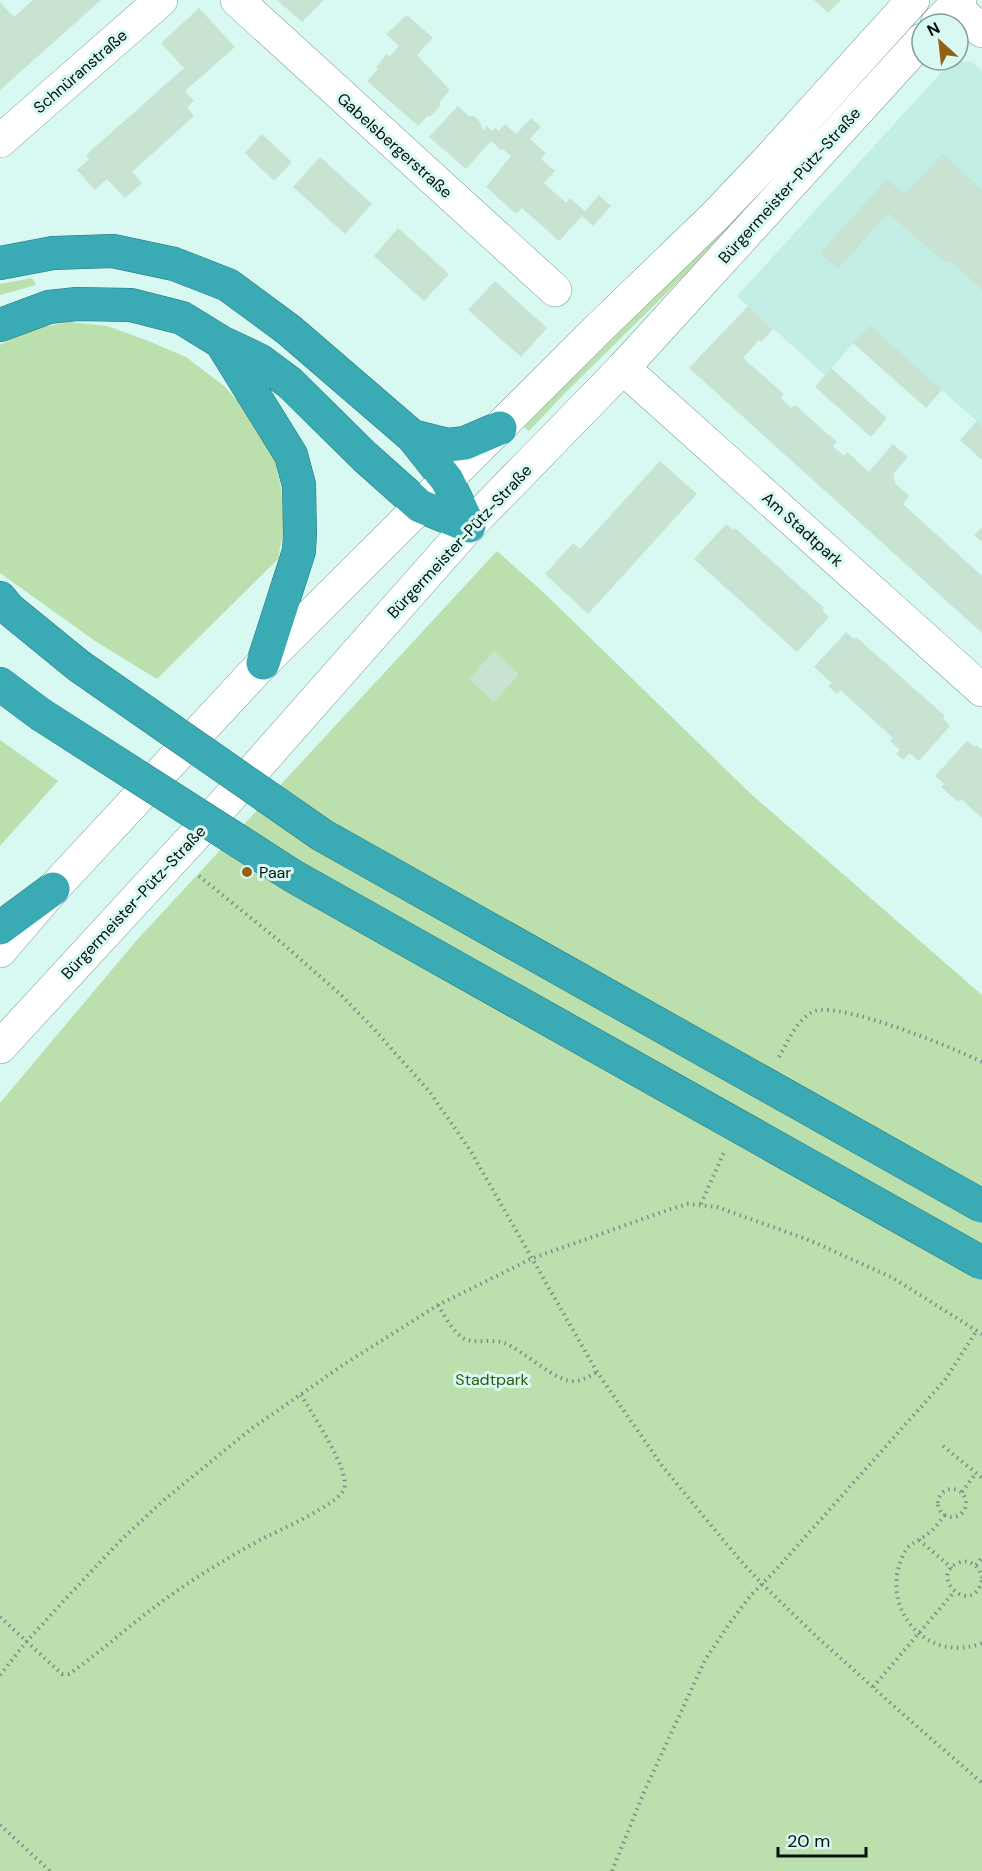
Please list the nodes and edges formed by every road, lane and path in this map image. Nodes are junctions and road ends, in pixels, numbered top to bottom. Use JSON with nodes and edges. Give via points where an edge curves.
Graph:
{"nodes":[{"id":1,"x":161,"y":0,"type":"edge"},
{"id":2,"x":237,"y":0,"type":"edge"},
{"id":3,"x":913,"y":0,"type":"edge"},
{"id":4,"x":950,"y":10,"type":"edge"},
{"id":5,"x":982,"y":31,"type":"edge"},
{"id":6,"x":910,"y":53,"type":"edge"},
{"id":7,"x":0,"y":141,"type":"edge"},
{"id":8,"x":0,"y":263,"type":"edge"},
{"id":9,"x":555,"y":290,"type":"dead end"},
{"id":10,"x":0,"y":325,"type":"edge"},
{"id":11,"x":221,"y":342,"type":"junction"},
{"id":12,"x":623,"y":368,"type":"junction"},
{"id":13,"x":500,"y":428,"type":"junction"},
{"id":14,"x":412,"y":436,"type":"junction"},
{"id":15,"x":447,"y":480,"type":"junction"},
{"id":16,"x":420,"y":506,"type":"junction"},
{"id":17,"x":469,"y":526,"type":"junction"},
{"id":18,"x":3,"y":604,"type":"edge"},
{"id":19,"x":263,"y":663,"type":"junction"},
{"id":20,"x":0,"y":684,"type":"edge"},
{"id":21,"x":982,"y":690,"type":"edge"},
{"id":22,"x":176,"y":857,"type":"junction"},
{"id":23,"x":53,"y":889,"type":"junction"},
{"id":24,"x":0,"y":928,"type":"edge"},
{"id":25,"x":0,"y":951,"type":"edge"},
{"id":26,"x":0,"y":1047,"type":"edge"},
{"id":27,"x":982,"y":1062,"type":"edge"},
{"id":28,"x":775,"y":1064,"type":"dead end"},
{"id":29,"x":728,"y":1147,"type":"dead end"},
{"id":30,"x":701,"y":1204,"type":"junction"},
{"id":31,"x":982,"y":1206,"type":"edge"},
{"id":32,"x":533,"y":1258,"type":"junction"},
{"id":33,"x":982,"y":1263,"type":"edge"},
{"id":34,"x":438,"y":1305,"type":"junction"},
{"id":35,"x":977,"y":1330,"type":"junction"},
{"id":36,"x":982,"y":1334,"type":"edge"},
{"id":37,"x":597,"y":1372,"type":"junction"},
{"id":38,"x":301,"y":1395,"type":"junction"},
{"id":39,"x":944,"y":1446,"type":"dead end"},
{"id":40,"x":976,"y":1473,"type":"junction"},
{"id":41,"x":982,"y":1478,"type":"edge"},
{"id":42,"x":962,"y":1492,"type":"junction"},
{"id":43,"x":945,"y":1515,"type":"junction"},
{"id":44,"x":919,"y":1540,"type":"junction"},
{"id":45,"x":982,"y":1558,"type":"edge"},
{"id":46,"x":976,"y":1565,"type":"junction"},
{"id":47,"x":952,"y":1568,"type":"junction"},
{"id":48,"x":982,"y":1579,"type":"edge"},
{"id":49,"x":762,"y":1584,"type":"junction"},
{"id":50,"x":980,"y":1591,"type":"edge"},
{"id":51,"x":954,"y":1592,"type":"junction"},
{"id":52,"x":0,"y":1617,"type":"edge"},
{"id":53,"x":918,"y":1633,"type":"junction"},
{"id":54,"x":27,"y":1641,"type":"junction"},
{"id":55,"x":982,"y":1643,"type":"edge"},
{"id":56,"x":0,"y":1675,"type":"edge"},
{"id":57,"x":873,"y":1687,"type":"junction"},
{"id":58,"x":982,"y":1783,"type":"edge"},
{"id":59,"x":0,"y":1825,"type":"edge"},
{"id":60,"x":50,"y":1871,"type":"edge"},
{"id":61,"x":612,"y":1871,"type":"edge"}],
"edges":[{"from":1,"to":7,"type":"main road","name":"Schnüranstraße"},
{"from":2,"to":9,"type":"main road","name":"Gabelsbergerstraße"},
{"from":3,"to":13,"type":"main road","name":"Bürgermeister-Pütz-Straße","via":[[716,215]]},
{"from":4,"to":5,"type":"main road"},
{"from":6,"to":12,"type":"main road","name":"Bürgermeister-Pütz-Straße"},
{"from":8,"to":14,"type":"highway","via":[[53,254],[112,251],[174,264],[228,285],[289,330]]},
{"from":10,"to":11,"type":"highway","via":[[49,307],[131,305],[182,318]]},
{"from":11,"to":16,"type":"highway","via":[[259,360],[290,383]]},
{"from":11,"to":19,"type":"highway","via":[[291,455],[299,485],[298,551]]},
{"from":12,"to":17,"type":"main road","name":"Bürgermeister-Pütz-Straße"},
{"from":12,"to":21,"type":"main road","name":"Am Stadtpark"},
{"from":13,"to":14,"type":"highway","via":[[465,443],[448,445]]},
{"from":13,"to":15,"type":"main road","name":"Bürgermeister-Pütz-Straße"},
{"from":14,"to":15,"type":"highway"},
{"from":15,"to":16,"type":"main road","name":"Bürgermeister-Pütz-Straße"},
{"from":15,"to":17,"type":"highway"},
{"from":16,"to":17,"type":"highway"},
{"from":16,"to":19,"type":"main road","name":"Bürgermeister-Pütz-Straße"},
{"from":17,"to":22,"type":"main road","name":"Bürgermeister-Pütz-Straße"},
{"from":18,"to":31,"type":"highway","bridge":true,"via":[[79,666],[322,835]]},
{"from":19,"to":23,"type":"main road","name":"Bürgermeister-Pütz-Straße"},
{"from":20,"to":33,"type":"highway","bridge":true,"via":[[40,714],[293,876]]},
{"from":22,"to":26,"type":"main road","name":"Bürgermeister-Pütz-Straße"},
{"from":22,"to":32,"type":"path","via":[[339,994],[410,1069],[470,1150]]},
{"from":23,"to":24,"type":"highway"},
{"from":23,"to":25,"type":"main road","name":"Bürgermeister-Pütz-Straße"},
{"from":27,"to":28,"type":"path","via":[[887,1024],[826,1009],[813,1011],[802,1021]]},
{"from":29,"to":30,"type":"path"},
{"from":30,"to":32,"type":"path","via":[[671,1209]]},
{"from":30,"to":35,"type":"path","via":[[856,1260]]},
{"from":32,"to":34,"type":"path"},
{"from":32,"to":37,"type":"path"},
{"from":34,"to":37,"type":"path","via":[[460,1337],[469,1341],[512,1346],[562,1379],[574,1382]]},
{"from":34,"to":38,"type":"path"},
{"from":35,"to":36,"type":"path"},
{"from":35,"to":49,"type":"path","via":[[945,1380]]},
{"from":37,"to":49,"type":"path","via":[[663,1467]]},
{"from":38,"to":54,"type":"path","via":[[251,1429],[165,1499]]},
{"from":38,"to":54,"type":"path","via":[[344,1474],[345,1488],[335,1500],[188,1583],[69,1674],[62,1674]]},
{"from":39,"to":40,"type":"path"},
{"from":40,"to":41,"type":"path"},
{"from":40,"to":42,"type":"path"},
{"from":42,"to":43,"type":"path","via":[[967,1504],[963,1513],[954,1518]]},
{"from":42,"to":43,"type":"path","via":[[948,1490],[940,1495],[939,1509]]},
{"from":43,"to":44,"type":"path"},
{"from":44,"to":47,"type":"path"},
{"from":44,"to":53,"type":"path","via":[[908,1546],[896,1578],[901,1610]]},
{"from":45,"to":46,"type":"path"},
{"from":46,"to":47,"type":"path","via":[[961,1562]]},
{"from":46,"to":48,"type":"path"},
{"from":47,"to":51,"type":"path","via":[[948,1582]]},
{"from":48,"to":50,"type":"path"},
{"from":49,"to":57,"type":"path"},
{"from":49,"to":61,"type":"path","via":[[705,1660]]},
{"from":50,"to":51,"type":"path","via":[[969,1595]]},
{"from":51,"to":53,"type":"path"},
{"from":52,"to":54,"type":"path"},
{"from":53,"to":55,"type":"path","via":[[943,1646],[974,1647]]},
{"from":53,"to":57,"type":"path"},
{"from":54,"to":56,"type":"path"},
{"from":57,"to":58,"type":"path"},
{"from":59,"to":60,"type":"path"}]}
